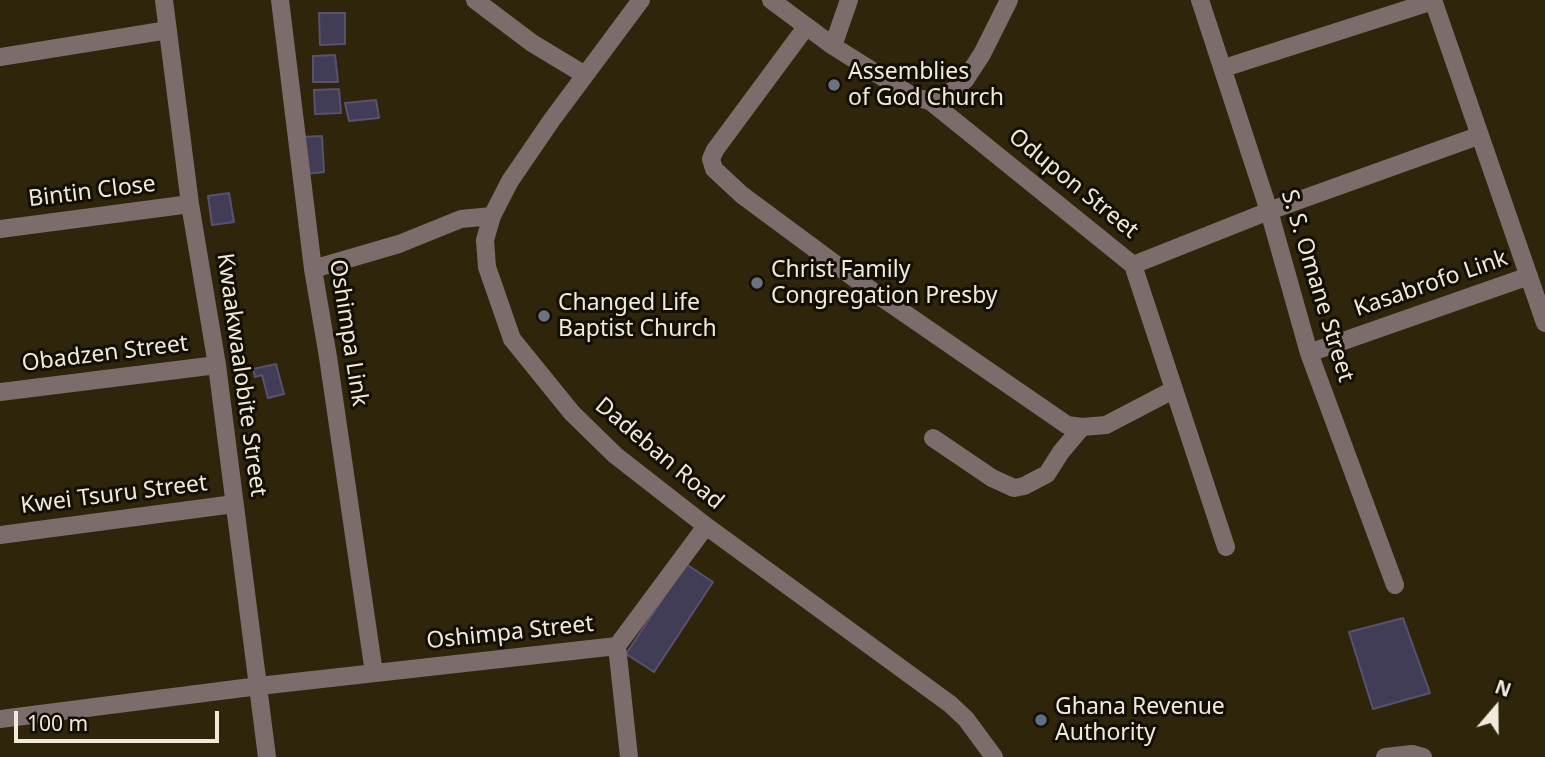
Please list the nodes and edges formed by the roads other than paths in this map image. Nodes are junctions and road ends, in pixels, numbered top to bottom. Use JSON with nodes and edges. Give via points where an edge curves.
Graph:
{"nodes":[{"id":1,"x":164,"y":0,"type":"edge"},
{"id":2,"x":280,"y":0,"type":"edge"},
{"id":3,"x":475,"y":0,"type":"edge"},
{"id":4,"x":641,"y":0,"type":"edge"},
{"id":5,"x":771,"y":0,"type":"edge"},
{"id":6,"x":849,"y":0,"type":"edge"},
{"id":7,"x":1009,"y":0,"type":"edge"},
{"id":8,"x":1200,"y":0,"type":"edge"},
{"id":9,"x":1433,"y":1,"type":"edge"},
{"id":10,"x":806,"y":27,"type":"junction"},
{"id":11,"x":168,"y":30,"type":"junction"},
{"id":12,"x":833,"y":46,"type":"junction"},
{"id":13,"x":0,"y":57,"type":"edge"},
{"id":14,"x":1224,"y":68,"type":"junction"},
{"id":15,"x":585,"y":75,"type":"junction"},
{"id":16,"x":930,"y":101,"type":"junction"},
{"id":17,"x":1478,"y":136,"type":"junction"},
{"id":18,"x":190,"y":204,"type":"junction"},
{"id":19,"x":1269,"y":211,"type":"junction"},
{"id":20,"x":492,"y":216,"type":"junction"},
{"id":21,"x":0,"y":229,"type":"edge"},
{"id":22,"x":1133,"y":265,"type":"junction"},
{"id":23,"x":313,"y":269,"type":"junction"},
{"id":24,"x":1530,"y":276,"type":"junction"},
{"id":25,"x":1545,"y":323,"type":"edge"},
{"id":26,"x":1309,"y":352,"type":"junction"},
{"id":27,"x":217,"y":365,"type":"junction"},
{"id":28,"x":1173,"y":390,"type":"junction"},
{"id":29,"x":0,"y":392,"type":"edge"},
{"id":30,"x":1082,"y":427,"type":"junction"},
{"id":31,"x":933,"y":438,"type":"dead end"},
{"id":32,"x":234,"y":504,"type":"junction"},
{"id":33,"x":706,"y":526,"type":"junction"},
{"id":34,"x":0,"y":535,"type":"edge"},
{"id":35,"x":1226,"y":547,"type":"dead end"},
{"id":36,"x":1395,"y":585,"type":"dead end"},
{"id":37,"x":617,"y":646,"type":"junction"},
{"id":38,"x":374,"y":673,"type":"junction"},
{"id":39,"x":259,"y":687,"type":"junction"},
{"id":40,"x":0,"y":719,"type":"edge"},
{"id":41,"x":267,"y":757,"type":"edge"},
{"id":42,"x":629,"y":757,"type":"edge"},
{"id":43,"x":994,"y":757,"type":"edge"},
{"id":44,"x":1385,"y":757,"type":"edge"},
{"id":45,"x":1423,"y":757,"type":"edge"}],
"edges":[{"from":1,"to":11,"type":"street","name":"Kwaakwaalobite Street"},
{"from":2,"to":23,"type":"street","name":"Oshimpa Link"},
{"from":3,"to":15,"type":"street"},
{"from":4,"to":15,"type":"street","name":"Dadeban Road"},
{"from":5,"to":10,"type":"street","name":"Odupon Street"},
{"from":6,"to":12,"type":"street"},
{"from":7,"to":16,"type":"street","via":[[965,80]]},
{"from":8,"to":14,"type":"street","name":"S. S. Omane Street"},
{"from":9,"to":14,"type":"street"},
{"from":9,"to":17,"type":"street"},
{"from":10,"to":12,"type":"street","name":"Odupon Street"},
{"from":10,"to":30,"type":"street","via":[[715,150],[711,159],[714,169],[865,286],[1067,425]]},
{"from":11,"to":13,"type":"street"},
{"from":11,"to":18,"type":"street","name":"Kwaakwaalobite Street"},
{"from":12,"to":16,"type":"street","name":"Odupon Street","via":[[914,97]]},
{"from":14,"to":19,"type":"street","name":"S. S. Omane Street"},
{"from":15,"to":20,"type":"street","name":"Dadeban Road","via":[[510,181]]},
{"from":16,"to":22,"type":"street","name":"Odupon Street"},
{"from":17,"to":19,"type":"street"},
{"from":17,"to":24,"type":"street"},
{"from":18,"to":21,"type":"street","name":"Bintin Close"},
{"from":18,"to":27,"type":"street","name":"Kwaakwaalobite Street"},
{"from":19,"to":22,"type":"street"},
{"from":19,"to":26,"type":"street","name":"S. S. Omane Street"},
{"from":20,"to":23,"type":"street","via":[[461,219],[399,244]]},
{"from":20,"to":33,"type":"street","name":"Dadeban Road","via":[[485,240],[487,267],[512,339],[606,447]]},
{"from":22,"to":28,"type":"street","name":"Odupon Street"},
{"from":23,"to":38,"type":"street","name":"Oshimpa Link"},
{"from":24,"to":25,"type":"street"},
{"from":24,"to":26,"type":"street","name":"Kasabrofo Link"},
{"from":26,"to":36,"type":"street","name":"S. S. Omane Street"},
{"from":27,"to":29,"type":"street","name":"Obadzen Street"},
{"from":27,"to":32,"type":"street","name":"Kwaakwaalobite Street"},
{"from":28,"to":30,"type":"street","via":[[1106,425]]},
{"from":28,"to":35,"type":"street","name":"Odupon Street"},
{"from":30,"to":31,"type":"street","via":[[1047,474],[1014,488]]},
{"from":32,"to":34,"type":"street","name":"Kwei Tsuru Street"},
{"from":32,"to":39,"type":"street","name":"Kwaakwaalobite Street"},
{"from":33,"to":37,"type":"street","name":"Oshimpa Street"},
{"from":33,"to":43,"type":"street","name":"Dadeban Road","via":[[950,704]]},
{"from":37,"to":38,"type":"street","name":"Oshimpa Street"},
{"from":37,"to":42,"type":"street"},
{"from":38,"to":39,"type":"street","name":"Oshimpa Street"},
{"from":39,"to":40,"type":"street","name":"Oshimpa Street"},
{"from":39,"to":41,"type":"street","name":"Kwaakwaalobite Street"},
{"from":44,"to":45,"type":"street"}]}
